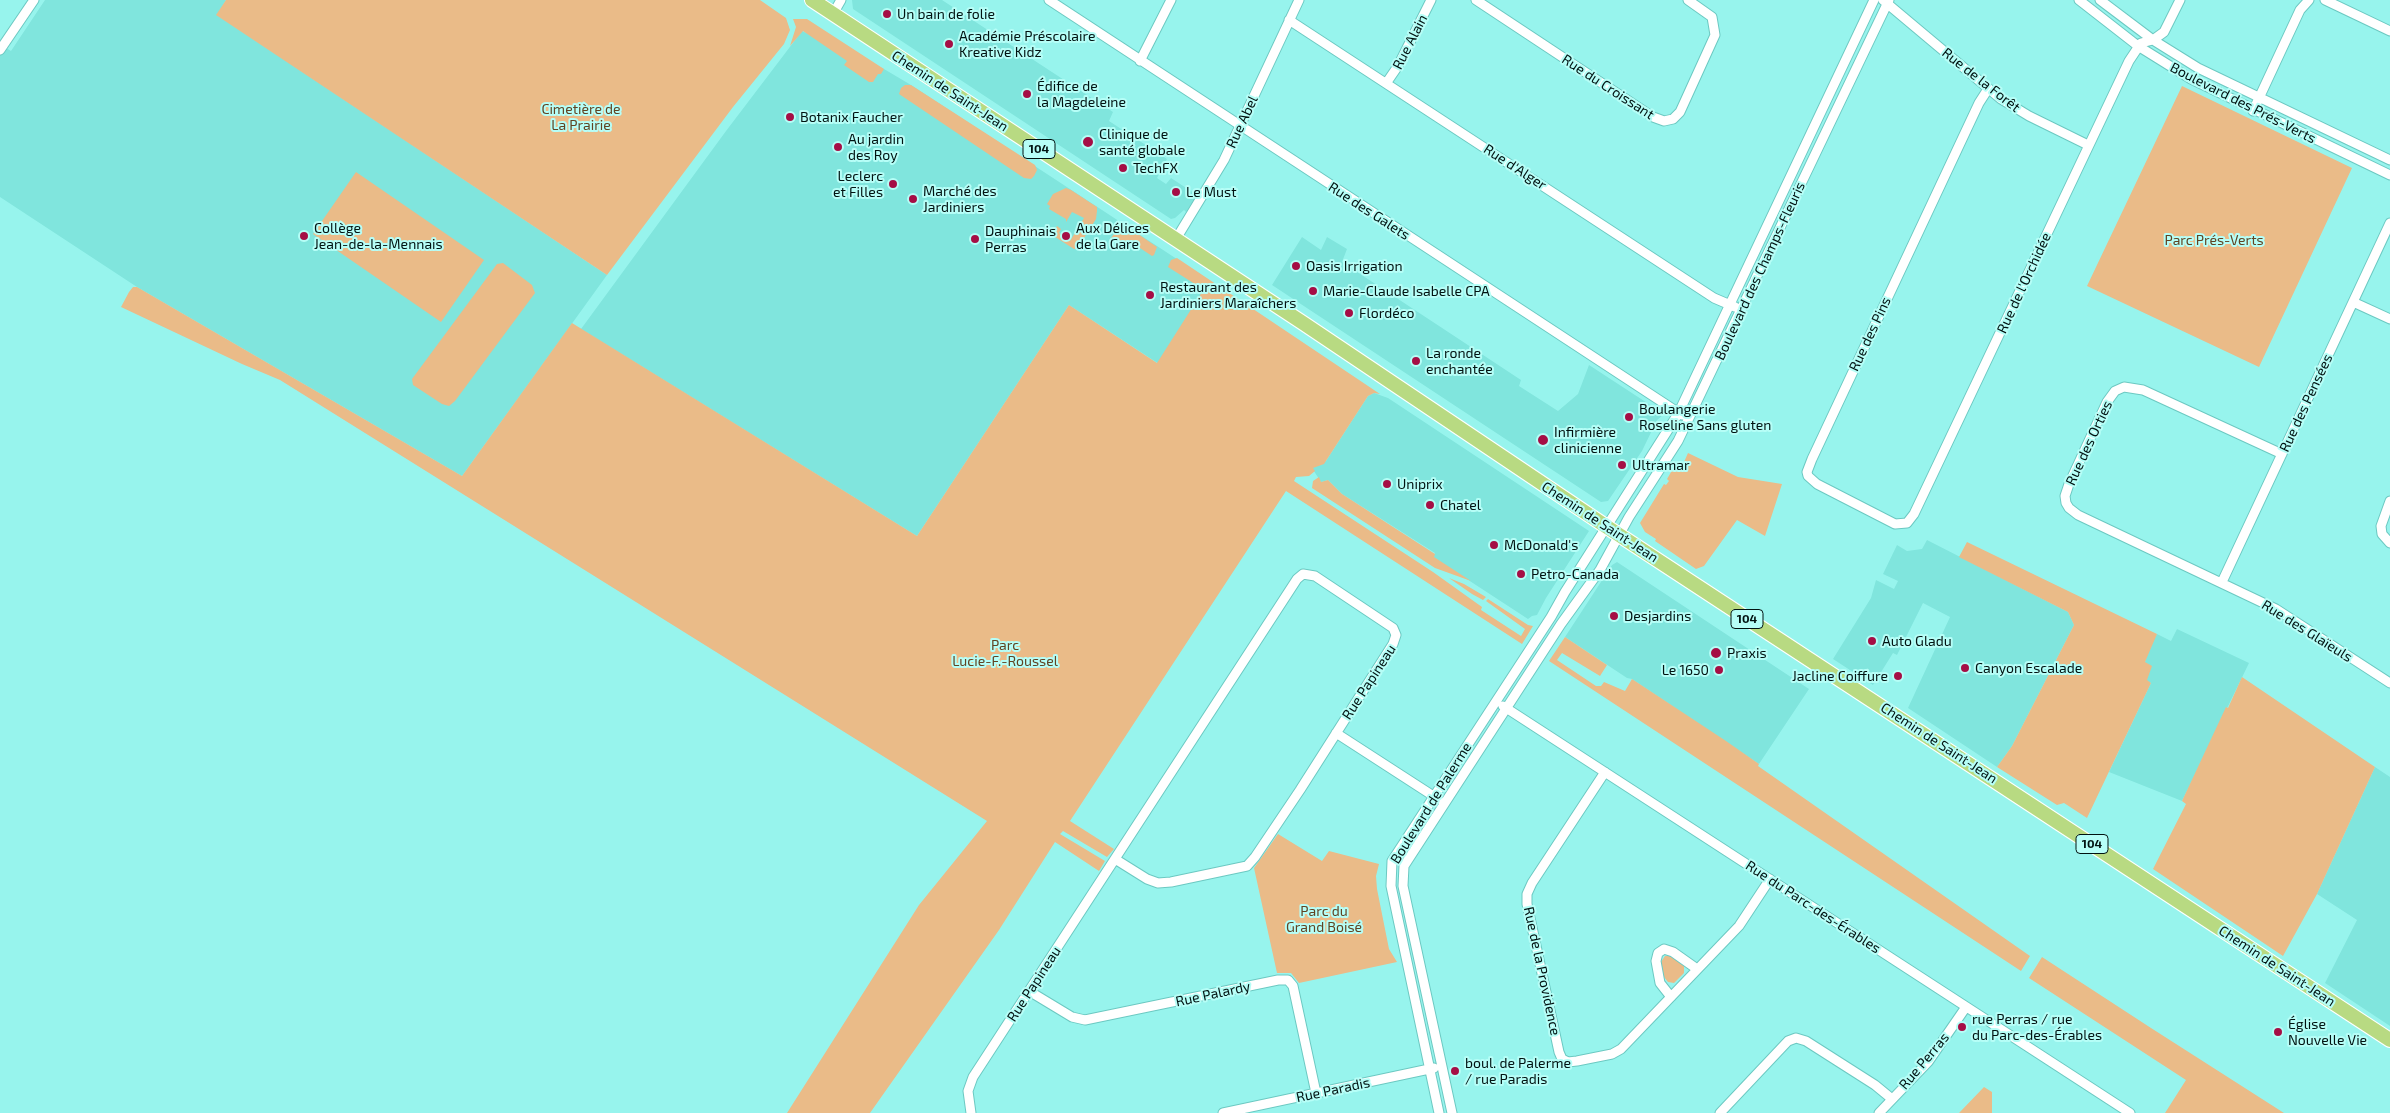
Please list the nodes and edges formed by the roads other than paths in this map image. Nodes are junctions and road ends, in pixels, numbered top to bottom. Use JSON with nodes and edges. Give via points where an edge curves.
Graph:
{"nodes":[{"id":1,"x":34,"y":0,"type":"edge"},
{"id":2,"x":841,"y":0,"type":"edge"},
{"id":3,"x":1049,"y":0,"type":"edge"},
{"id":4,"x":1171,"y":0,"type":"edge"},
{"id":5,"x":1300,"y":0,"type":"edge"},
{"id":6,"x":1431,"y":0,"type":"edge"},
{"id":7,"x":1476,"y":0,"type":"edge"},
{"id":8,"x":1688,"y":0,"type":"edge"},
{"id":9,"x":1874,"y":0,"type":"edge"},
{"id":10,"x":2079,"y":0,"type":"edge"},
{"id":11,"x":2100,"y":0,"type":"edge"},
{"id":12,"x":2180,"y":0,"type":"edge"},
{"id":13,"x":2309,"y":0,"type":"edge"},
{"id":14,"x":2325,"y":0,"type":"edge"},
{"id":15,"x":1886,"y":1,"type":"edge"},
{"id":16,"x":819,"y":2,"type":"edge"},
{"id":17,"x":833,"y":14,"type":"junction"},
{"id":18,"x":1290,"y":20,"type":"junction"},
{"id":19,"x":2390,"y":31,"type":"edge"},
{"id":20,"x":2153,"y":40,"type":"junction"},
{"id":21,"x":2138,"y":46,"type":"junction"},
{"id":22,"x":0,"y":50,"type":"edge"},
{"id":23,"x":1140,"y":60,"type":"junction"},
{"id":24,"x":1387,"y":82,"type":"junction"},
{"id":25,"x":1988,"y":89,"type":"junction"},
{"id":26,"x":2259,"y":98,"type":"junction"},
{"id":27,"x":2253,"y":111,"type":"junction"},
{"id":28,"x":1240,"y":126,"type":"junction"},
{"id":29,"x":2088,"y":145,"type":"junction"},
{"id":30,"x":2390,"y":160,"type":"edge"},
{"id":31,"x":2390,"y":175,"type":"edge"},
{"id":32,"x":2390,"y":223,"type":"edge"},
{"id":33,"x":1176,"y":240,"type":"junction"},
{"id":34,"x":2353,"y":302,"type":"junction"},
{"id":35,"x":1729,"y":305,"type":"junction"},
{"id":36,"x":1742,"y":310,"type":"junction"},
{"id":37,"x":2390,"y":319,"type":"edge"},
{"id":38,"x":1678,"y":414,"type":"junction"},
{"id":39,"x":1690,"y":419,"type":"junction"},
{"id":40,"x":2282,"y":454,"type":"junction"},
{"id":41,"x":2390,"y":501,"type":"edge"},
{"id":42,"x":1910,"y":520,"type":"joint"},
{"id":43,"x":1607,"y":527,"type":"junction"},
{"id":44,"x":1620,"y":535,"type":"junction"},
{"id":45,"x":2390,"y":543,"type":"edge"},
{"id":46,"x":2222,"y":582,"type":"junction"},
{"id":47,"x":2390,"y":683,"type":"edge"},
{"id":48,"x":1496,"y":701,"type":"junction"},
{"id":49,"x":1507,"y":709,"type":"junction"},
{"id":50,"x":1336,"y":733,"type":"junction"},
{"id":51,"x":1605,"y":772,"type":"junction"},
{"id":52,"x":1434,"y":796,"type":"junction"},
{"id":53,"x":1444,"y":803,"type":"junction"},
{"id":54,"x":1115,"y":859,"type":"junction"},
{"id":55,"x":1770,"y":879,"type":"junction"},
{"id":56,"x":1697,"y":969,"type":"junction"},
{"id":57,"x":1029,"y":991,"type":"junction"},
{"id":58,"x":1671,"y":997,"type":"junction"},
{"id":59,"x":1966,"y":1007,"type":"junction"},
{"id":60,"x":2390,"y":1040,"type":"edge"},
{"id":61,"x":1442,"y":1067,"type":"junction"},
{"id":62,"x":1430,"y":1069,"type":"junction"},
{"id":63,"x":1316,"y":1094,"type":"junction"},
{"id":64,"x":1892,"y":1099,"type":"junction"},
{"id":65,"x":971,"y":1113,"type":"edge"},
{"id":66,"x":1224,"y":1113,"type":"edge"},
{"id":67,"x":1439,"y":1113,"type":"edge"},
{"id":68,"x":1452,"y":1113,"type":"edge"},
{"id":69,"x":1720,"y":1113,"type":"edge"},
{"id":70,"x":1879,"y":1113,"type":"edge"},
{"id":71,"x":2130,"y":1113,"type":"edge"}],
"edges":[{"from":1,"to":22,"type":"street"},
{"from":2,"to":17,"type":"street"},
{"from":3,"to":23,"type":"street","name":"Rue des Galets"},
{"from":4,"to":23,"type":"street"},
{"from":5,"to":18,"type":"street","name":"Rue Abel"},
{"from":6,"to":24,"type":"street","name":"Rue Alain"},
{"from":7,"to":8,"type":"street","name":"Rue du Croissant","via":[[1653,117],[1664,121],[1673,119],[1680,112],[1715,35],[1712,17]]},
{"from":9,"to":35,"type":"street","name":"Boulevard des Champs-Fleuris"},
{"from":10,"to":21,"type":"street","name":"Boulevard des Prés-Verts"},
{"from":11,"to":20,"type":"street","name":"Boulevard des Prés-Verts"},
{"from":12,"to":20,"type":"street","via":[[2167,28]]},
{"from":13,"to":26,"type":"street","via":[[2300,10]]},
{"from":14,"to":19,"type":"street"},
{"from":15,"to":25,"type":"street","name":"Rue de la Forêt"},
{"from":15,"to":36,"type":"street","name":"Boulevard des Champs-Fleuris"},
{"from":16,"to":17,"type":"main road","name":"Chemin de Saint-Jean","number":"104"},
{"from":17,"to":33,"type":"main road","name":"Chemin de Saint-Jean","number":"104"},
{"from":18,"to":24,"type":"street","name":"Rue d'Alger"},
{"from":18,"to":28,"type":"street","name":"Rue Abel"},
{"from":20,"to":21,"type":"street"},
{"from":20,"to":26,"type":"street","name":"Boulevard des Prés-Verts","via":[[2198,68]]},
{"from":21,"to":27,"type":"street","name":"Boulevard des Prés-Verts","via":[[2191,79]]},
{"from":21,"to":29,"type":"street","name":"Rue de l'Orchidée"},
{"from":23,"to":28,"type":"street","name":"Rue des Galets"},
{"from":24,"to":35,"type":"street","name":"Rue d'Alger"},
{"from":25,"to":29,"type":"street","name":"Rue de la Forêt","via":[[2025,114]]},
{"from":25,"to":42,"type":"street","name":"Rue des Pins","via":[[1966,129],[1807,472],[1817,484],[1890,522],[1900,524]]},
{"from":26,"to":27,"type":"street"},
{"from":26,"to":30,"type":"street","name":"Boulevard des Prés-Verts"},
{"from":27,"to":31,"type":"street","name":"Boulevard des Prés-Verts"},
{"from":28,"to":33,"type":"street","name":"Rue Abel","via":[[1217,174]]},
{"from":28,"to":38,"type":"street","name":"Rue des Galets"},
{"from":29,"to":42,"type":"street","name":"Rue de l'Orchidée"},
{"from":32,"to":34,"type":"street","name":"Rue des Pensées"},
{"from":33,"to":43,"type":"main road","name":"Chemin de Saint-Jean","number":"104"},
{"from":34,"to":37,"type":"street"},
{"from":34,"to":40,"type":"street","name":"Rue des Pensées"},
{"from":35,"to":36,"type":"street","name":"Rue d'Alger"},
{"from":35,"to":38,"type":"street","name":"Boulevard des Champs-Fleuris"},
{"from":36,"to":39,"type":"street","name":"Boulevard des Champs-Fleuris"},
{"from":38,"to":39,"type":"street","name":"Rue des Galets"},
{"from":38,"to":43,"type":"street","name":"Boulevard des Champs-Fleuris"},
{"from":39,"to":44,"type":"street","name":"Boulevard des Champs-Fleuris"},
{"from":40,"to":46,"type":"street","name":"Rue des Pensées"},
{"from":40,"to":46,"type":"street","name":"Rue des Orties","via":[[2143,390],[2124,387],[2115,391],[2107,402],[2069,484],[2065,496],[2069,508]]},
{"from":41,"to":45,"type":"street","via":[[2381,526],[2382,534]]},
{"from":43,"to":44,"type":"main road","name":"Chemin de Saint-Jean","number":"104"},
{"from":43,"to":48,"type":"street","name":"Boulevard de Palerme"},
{"from":44,"to":49,"type":"street","name":"Boulevard de Palerme"},
{"from":44,"to":60,"type":"main road","name":"Chemin de Saint-Jean","number":"104"},
{"from":46,"to":47,"type":"street","name":"Rue des Glaïeuls","via":[[2281,612]]},
{"from":48,"to":49,"type":"street","name":"Rue du Parc-des-Érables"},
{"from":48,"to":52,"type":"street","name":"Boulevard de Palerme"},
{"from":49,"to":51,"type":"street","name":"Rue du Parc-des-Érables"},
{"from":49,"to":53,"type":"street","name":"Boulevard de Palerme"},
{"from":50,"to":52,"type":"street"},
{"from":50,"to":54,"type":"street","name":"Rue Papineau","via":[[1247,866],[1158,883]]},
{"from":50,"to":54,"type":"street","name":"Rue Papineau","via":[[1396,636],[1390,625],[1314,576],[1303,574]]},
{"from":51,"to":55,"type":"street","name":"Rue du Parc-des-Érables"},
{"from":51,"to":58,"type":"street","name":"Rue de la Providence","via":[[1527,894],[1561,1058],[1572,1062],[1618,1051]]},
{"from":52,"to":53,"type":"street"},
{"from":52,"to":62,"type":"street","name":"Boulevard de Palerme","via":[[1394,857],[1390,879]]},
{"from":53,"to":61,"type":"street","name":"Boulevard de Palerme","via":[[1404,866],[1402,878]]},
{"from":54,"to":57,"type":"street","name":"Rue Papineau"},
{"from":55,"to":56,"type":"street","name":"Rue de la Providence","via":[[1739,926]]},
{"from":55,"to":59,"type":"street","name":"Rue du Parc-des-Érables"},
{"from":56,"to":58,"type":"street","name":"Rue de la Providence"},
{"from":56,"to":58,"type":"street","via":[[1673,952],[1664,949],[1658,953],[1656,961],[1660,983]]},
{"from":57,"to":63,"type":"street","name":"Rue Palardy","via":[[1072,1017],[1085,1020],[1288,980],[1294,986]]},
{"from":57,"to":65,"type":"street","name":"Rue Papineau","via":[[971,1082],[968,1096]]},
{"from":59,"to":64,"type":"street","name":"Rue Perras","via":[[1934,1054]]},
{"from":59,"to":71,"type":"street","name":"Rue du Parc-des-Érables"},
{"from":61,"to":62,"type":"street","name":"Rue Paradis"},
{"from":61,"to":68,"type":"street","name":"Boulevard de Palerme"},
{"from":62,"to":63,"type":"street","name":"Rue Paradis"},
{"from":62,"to":67,"type":"street","name":"Boulevard de Palerme"},
{"from":63,"to":66,"type":"street","name":"Rue Paradis"},
{"from":64,"to":69,"type":"street","via":[[1806,1040],[1796,1038],[1788,1041]]},
{"from":64,"to":70,"type":"street","name":"Rue Perras"}]}
